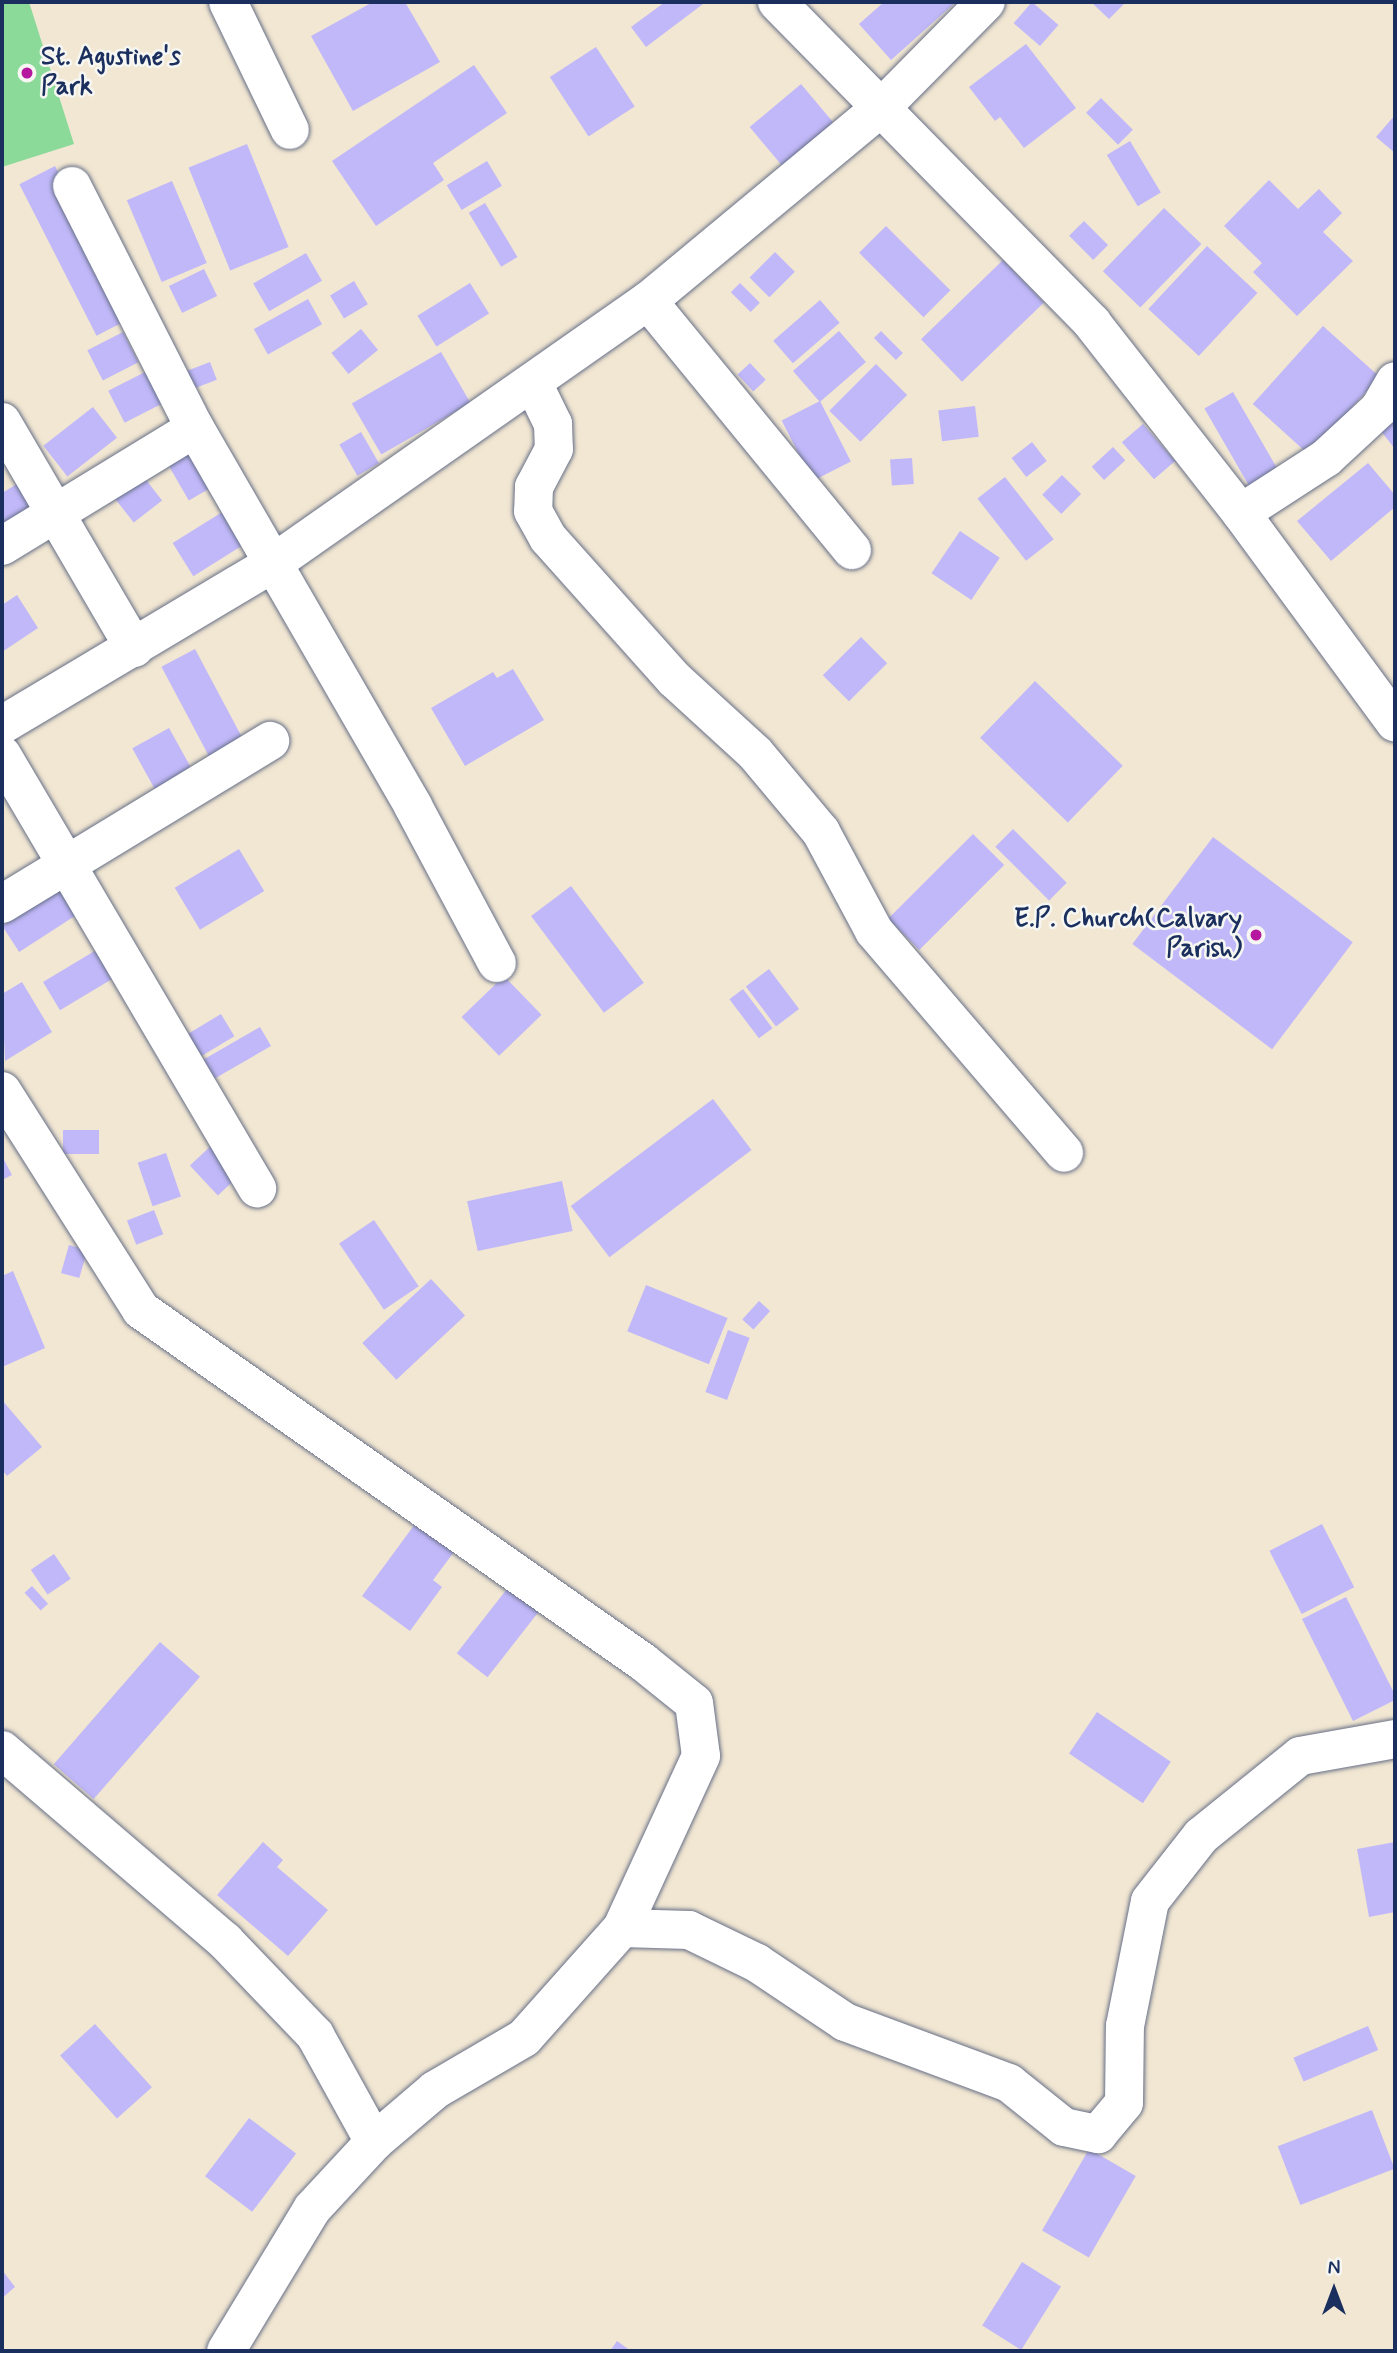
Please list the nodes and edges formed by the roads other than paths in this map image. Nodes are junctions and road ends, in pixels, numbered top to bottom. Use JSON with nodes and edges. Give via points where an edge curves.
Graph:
{"nodes":[{"id":1,"x":228,"y":2,"type":"edge"},
{"id":2,"x":777,"y":2,"type":"edge"},
{"id":3,"x":986,"y":2,"type":"edge"},
{"id":4,"x":883,"y":106,"type":"junction"},
{"id":5,"x":290,"y":130,"type":"dead end"},
{"id":6,"x":72,"y":186,"type":"dead end"},
{"id":7,"x":648,"y":301,"type":"junction"},
{"id":8,"x":1395,"y":381,"type":"edge"},
{"id":9,"x":533,"y":383,"type":"junction"},
{"id":10,"x":2,"y":422,"type":"edge"},
{"id":11,"x":195,"y":428,"type":"junction"},
{"id":12,"x":54,"y":510,"type":"junction"},
{"id":13,"x":1241,"y":513,"type":"junction"},
{"id":14,"x":2,"y":546,"type":"edge"},
{"id":15,"x":852,"y":550,"type":"dead end"},
{"id":16,"x":272,"y":564,"type":"junction"},
{"id":17,"x":134,"y":648,"type":"junction"},
{"id":18,"x":1395,"y":723,"type":"edge"},
{"id":19,"x":2,"y":725,"type":"edge"},
{"id":20,"x":270,"y":741,"type":"dead end"},
{"id":21,"x":2,"y":755,"type":"edge"},
{"id":22,"x":68,"y":864,"type":"junction"},
{"id":23,"x":2,"y":904,"type":"edge"},
{"id":24,"x":498,"y":963,"type":"dead end"},
{"id":25,"x":2,"y":1091,"type":"edge"},
{"id":26,"x":1064,"y":1153,"type":"dead end"},
{"id":27,"x":257,"y":1188,"type":"dead end"},
{"id":28,"x":1395,"y":1739,"type":"edge"},
{"id":29,"x":2,"y":1750,"type":"edge"},
{"id":30,"x":622,"y":1928,"type":"junction"},
{"id":31,"x":374,"y":2142,"type":"junction"},
{"id":32,"x":226,"y":2351,"type":"edge"}],
"edges":[{"from":1,"to":5,"type":"street"},
{"from":2,"to":4,"type":"street"},
{"from":3,"to":4,"type":"street"},
{"from":4,"to":7,"type":"street"},
{"from":4,"to":13,"type":"street","via":[[1092,323]]},
{"from":6,"to":11,"type":"street"},
{"from":7,"to":9,"type":"street"},
{"from":7,"to":15,"type":"street"},
{"from":8,"to":13,"type":"street","via":[[1378,409],[1326,458]]},
{"from":9,"to":16,"type":"street"},
{"from":9,"to":26,"type":"street","via":[[553,424],[554,449],[534,487],[533,511],[548,538],[674,679],[763,763],[821,832],[874,931]]},
{"from":10,"to":12,"type":"street"},
{"from":11,"to":12,"type":"street"},
{"from":11,"to":16,"type":"street"},
{"from":12,"to":14,"type":"street"},
{"from":12,"to":17,"type":"street"},
{"from":13,"to":18,"type":"street"},
{"from":16,"to":17,"type":"street"},
{"from":16,"to":24,"type":"street"},
{"from":17,"to":19,"type":"street"},
{"from":20,"to":22,"type":"street"},
{"from":21,"to":22,"type":"street"},
{"from":22,"to":23,"type":"street"},
{"from":22,"to":27,"type":"street"},
{"from":25,"to":30,"type":"street","via":[[141,1310],[643,1662],[694,1703],[701,1756]]},
{"from":28,"to":30,"type":"street","via":[[1300,1756],[1201,1836],[1150,1901],[1125,2026],[1124,2103],[1098,2134],[1064,2127],[1009,2082],[845,2022],[757,1963],[689,1930]]},
{"from":29,"to":31,"type":"street","via":[[225,1941],[306,2025]]},
{"from":30,"to":31,"type":"street","via":[[524,2038],[435,2090]]},
{"from":31,"to":32,"type":"street","via":[[312,2209]]}]}
